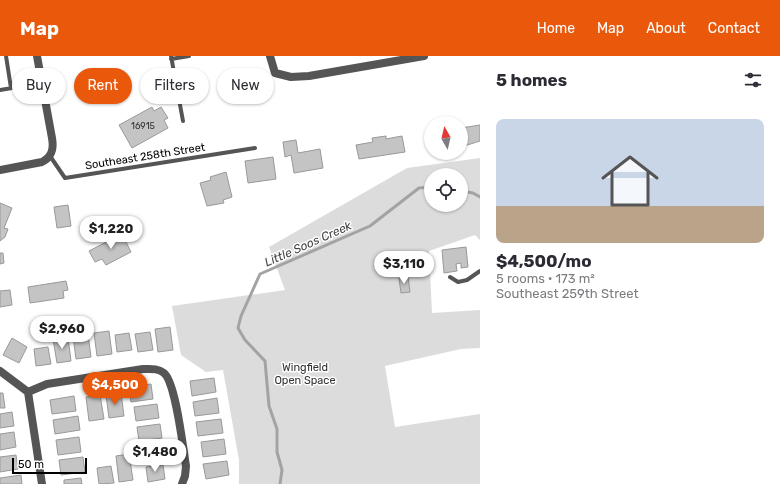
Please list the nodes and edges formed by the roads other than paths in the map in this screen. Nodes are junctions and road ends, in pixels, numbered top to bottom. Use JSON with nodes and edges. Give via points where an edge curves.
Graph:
{"nodes":[{"id":1,"x":6,"y":56,"type":"edge"},
{"id":2,"x":37,"y":56,"type":"edge"},
{"id":3,"x":189,"y":56,"type":"edge"},
{"id":4,"x":270,"y":56,"type":"edge"},
{"id":5,"x":424,"y":56,"type":"edge"},
{"id":6,"x":171,"y":57,"type":"edge"},
{"id":7,"x":39,"y":68,"type":"edge"},
{"id":8,"x":11,"y":88,"type":"joint"},
{"id":9,"x":0,"y":90,"type":"edge"},
{"id":10,"x":46,"y":104,"type":"edge"},
{"id":11,"x":183,"y":121,"type":"dead end"},
{"id":12,"x":255,"y":148,"type":"dead end"},
{"id":13,"x":50,"y":155,"type":"junction"},
{"id":14,"x":0,"y":170,"type":"edge"},
{"id":15,"x":480,"y":270,"type":"edge"},
{"id":16,"x":450,"y":277,"type":"dead end"},
{"id":17,"x":0,"y":371,"type":"edge"},
{"id":18,"x":28,"y":392,"type":"junction"},
{"id":19,"x":42,"y":484,"type":"edge"},
{"id":20,"x":182,"y":484,"type":"edge"}],
"edges":[{"from":1,"to":8,"type":"lane"},
{"from":2,"to":7,"type":"street"},
{"from":3,"to":6,"type":"lane"},
{"from":4,"to":5,"type":"street","via":[[276,73],[291,76],[309,76]]},
{"from":6,"to":11,"type":"lane"},
{"from":8,"to":9,"type":"lane"},
{"from":10,"to":13,"type":"street","via":[[53,146]]},
{"from":12,"to":13,"type":"lane","name":"Southeast 258th Street","via":[[65,178]]},
{"from":13,"to":14,"type":"street","via":[[42,162]]},
{"from":15,"to":16,"type":"lane","via":[[467,280],[458,282]]},
{"from":17,"to":18,"type":"street"},
{"from":18,"to":19,"type":"street"},
{"from":18,"to":20,"type":"street","via":[[47,384],[143,369],[155,369],[164,373],[172,386],[186,466]]}]}
